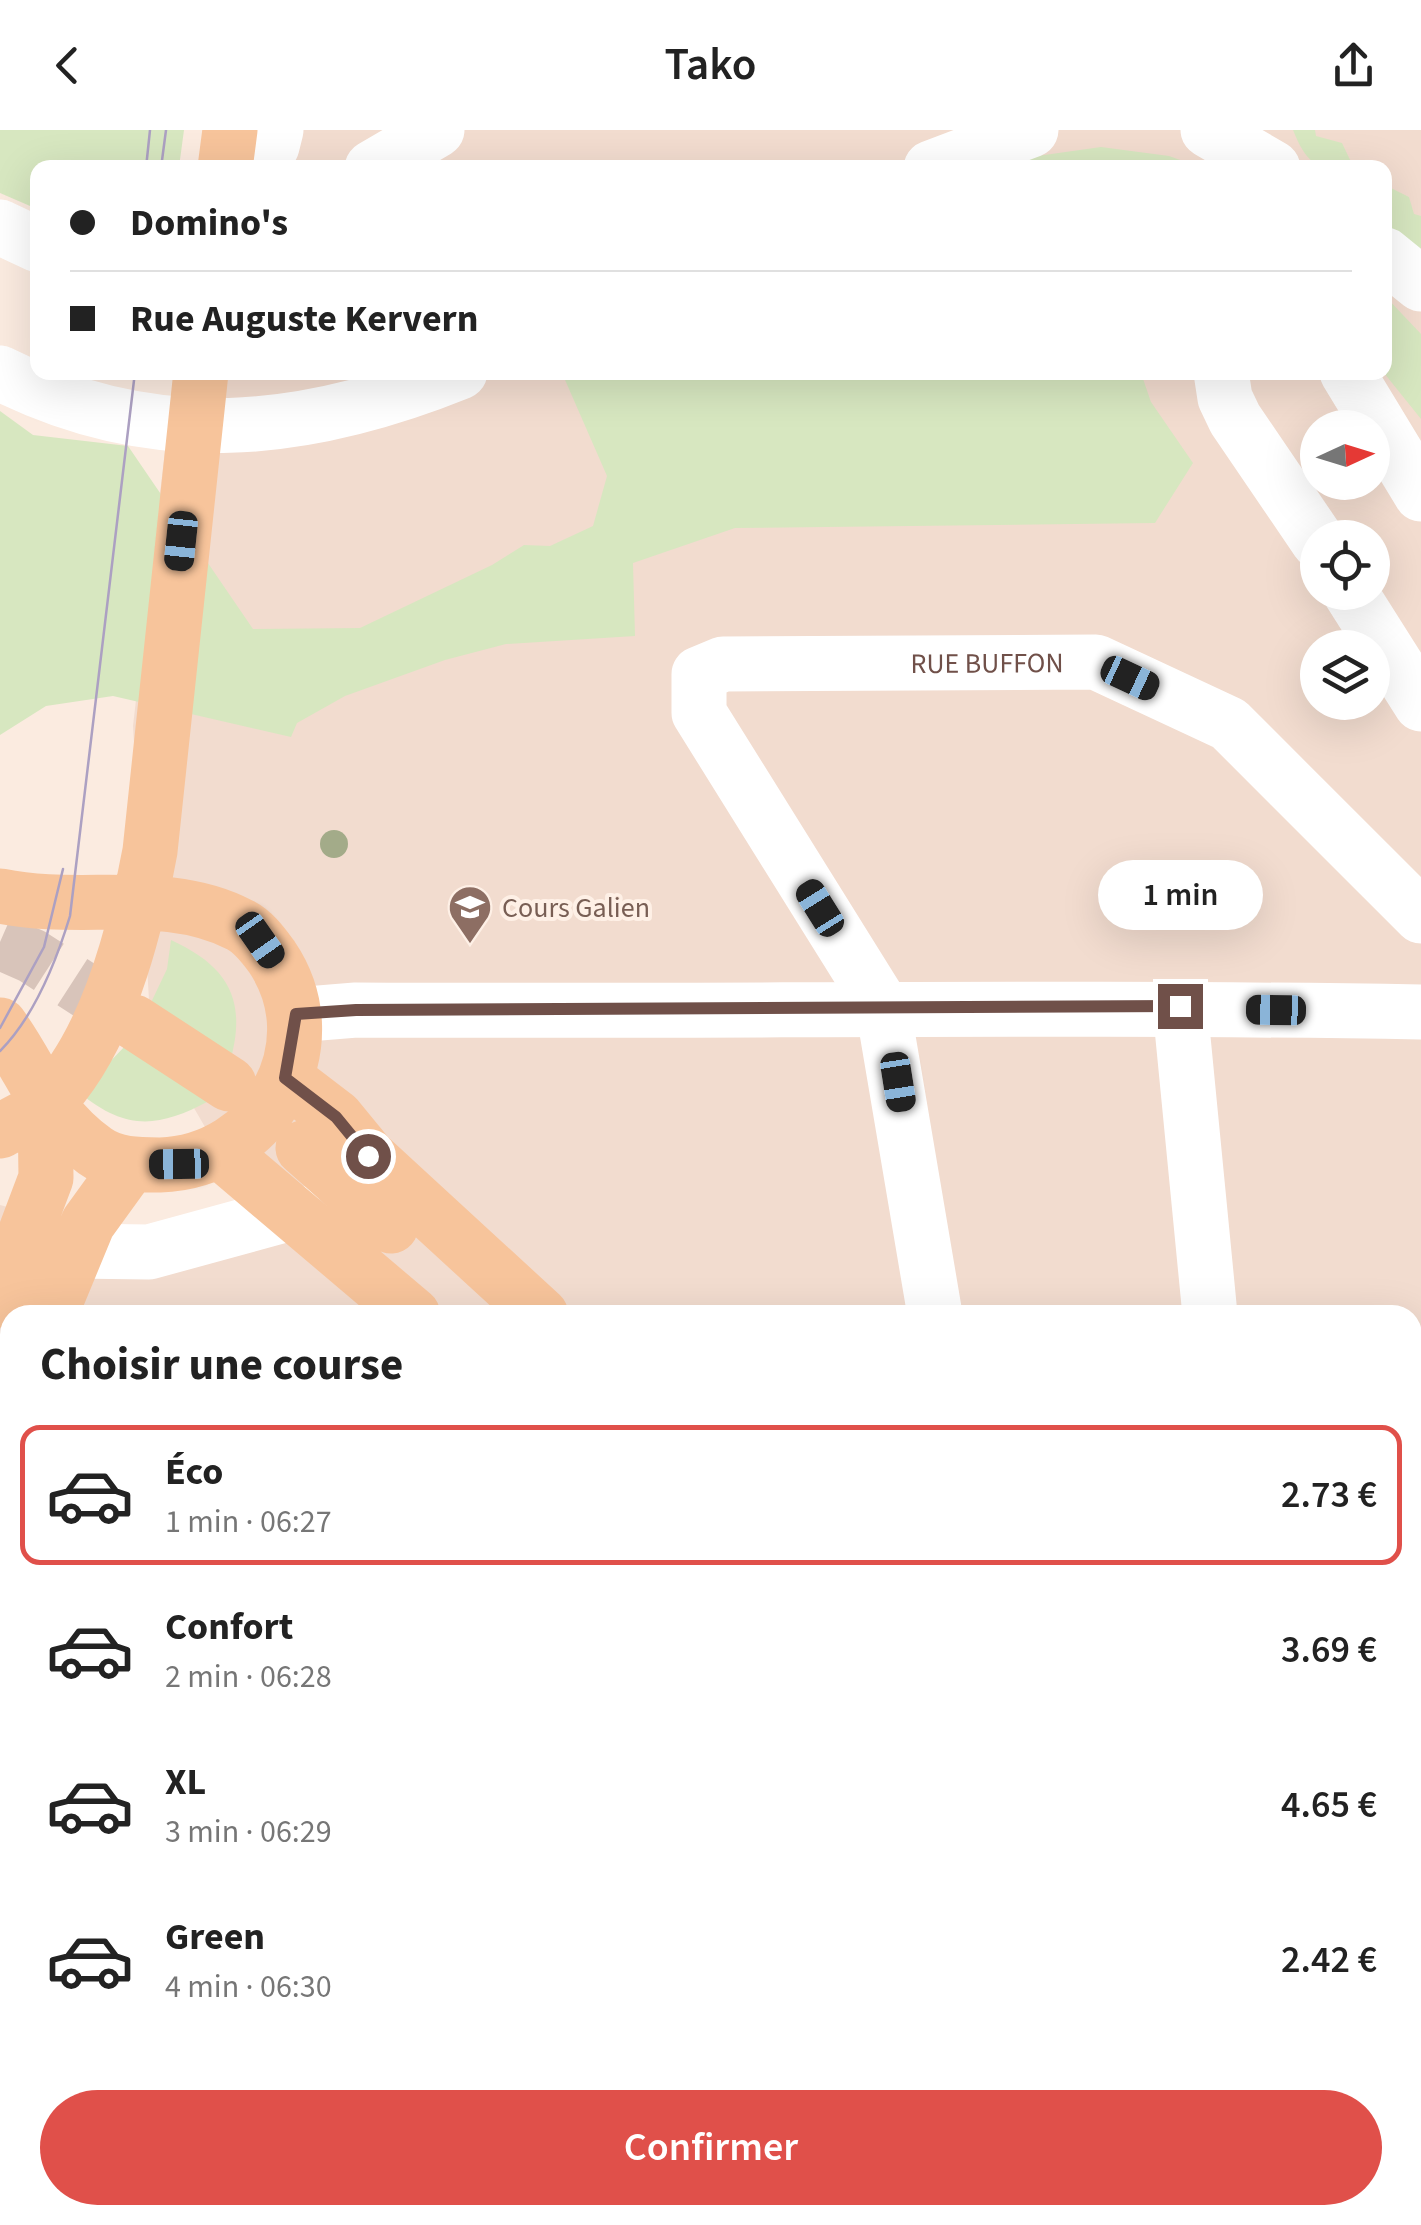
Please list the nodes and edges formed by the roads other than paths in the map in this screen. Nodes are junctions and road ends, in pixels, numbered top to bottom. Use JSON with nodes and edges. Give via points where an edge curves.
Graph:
{"nodes":[{"id":1,"x":230,"y":130,"type":"edge"},
{"id":2,"x":276,"y":130,"type":"edge"},
{"id":3,"x":437,"y":130,"type":"edge"},
{"id":4,"x":930,"y":130,"type":"edge"},
{"id":5,"x":1208,"y":130,"type":"edge"},
{"id":6,"x":1015,"y":131,"type":"edge"},
{"id":7,"x":227,"y":160,"type":"edge"},
{"id":8,"x":259,"y":160,"type":"edge"},
{"id":9,"x":386,"y":160,"type":"edge"},
{"id":10,"x":451,"y":160,"type":"edge"},
{"id":11,"x":897,"y":160,"type":"edge"},
{"id":12,"x":949,"y":160,"type":"edge"},
{"id":13,"x":1259,"y":160,"type":"edge"},
{"id":14,"x":0,"y":226,"type":"edge"},
{"id":15,"x":30,"y":241,"type":"edge"},
{"id":16,"x":1392,"y":261,"type":"edge"},
{"id":17,"x":1421,"y":284,"type":"edge"},
{"id":18,"x":0,"y":374,"type":"edge"},
{"id":19,"x":200,"y":380,"type":"edge"},
{"id":20,"x":437,"y":380,"type":"edge"},
{"id":21,"x":1222,"y":380,"type":"edge"},
{"id":22,"x":1351,"y":380,"type":"edge"},
{"id":23,"x":1421,"y":494,"type":"edge"},
{"id":24,"x":1304,"y":520,"type":"edge"},
{"id":25,"x":1361,"y":610,"type":"edge"},
{"id":26,"x":1421,"y":704,"type":"edge"},
{"id":27,"x":0,"y":896,"type":"edge"},
{"id":28,"x":140,"y":902,"type":"junction"},
{"id":29,"x":1421,"y":916,"type":"edge"},
{"id":30,"x":1180,"y":1006,"type":"junction"},
{"id":31,"x":882,"y":1008,"type":"junction"},
{"id":32,"x":1421,"y":1012,"type":"edge"},
{"id":33,"x":296,"y":1014,"type":"junction"},
{"id":34,"x":0,"y":1024,"type":"edge"},
{"id":35,"x":130,"y":1028,"type":"tunnel mouth"},
{"id":36,"x":285,"y":1078,"type":"junction"},
{"id":37,"x":217,"y":1087,"type":"dead end"},
{"id":38,"x":23,"y":1118,"type":"edge"},
{"id":39,"x":222,"y":1153,"type":"junction"},
{"id":40,"x":130,"y":1166,"type":"junction"},
{"id":41,"x":297,"y":1175,"type":"junction"},
{"id":42,"x":73,"y":1252,"type":"junction"},
{"id":43,"x":0,"y":1300,"type":"edge"},
{"id":44,"x":54,"y":1305,"type":"edge"},
{"id":45,"x":405,"y":1305,"type":"edge"},
{"id":46,"x":446,"y":1305,"type":"edge"},
{"id":47,"x":476,"y":1305,"type":"edge"},
{"id":48,"x":531,"y":1305,"type":"edge"},
{"id":49,"x":933,"y":1305,"type":"edge"},
{"id":50,"x":1209,"y":1305,"type":"edge"}],
"edges":[{"from":1,"to":7,"type":"main road"},
{"from":2,"to":8,"type":"street"},
{"from":3,"to":9,"type":"street"},
{"from":3,"to":10,"type":"street"},
{"from":4,"to":11,"type":"street"},
{"from":5,"to":13,"type":"street"},
{"from":6,"to":12,"type":"street"},
{"from":14,"to":15,"type":"street"},
{"from":16,"to":17,"type":"street"},
{"from":18,"to":20,"type":"street","via":[[90,410],[154,422],[246,426],[334,416]]},
{"from":19,"to":28,"type":"main road"},
{"from":21,"to":24,"type":"street","via":[[1235,419]]},
{"from":22,"to":23,"type":"street"},
{"from":25,"to":26,"type":"street"},
{"from":27,"to":28,"type":"main road","via":[[57,904]]},
{"from":28,"to":33,"type":"main road","via":[[241,925],[283,974]]},
{"from":28,"to":38,"type":"main road","via":[[116,982],[87,1043]]},
{"from":29,"to":31,"type":"street","name":"RUE BUFFON","via":[[1229,724],[1096,662],[723,664],[699,674],[698,713]]},
{"from":30,"to":31,"type":"street"},
{"from":30,"to":32,"type":"street"},
{"from":30,"to":50,"type":"street"},
{"from":31,"to":33,"type":"street"},
{"from":31,"to":49,"type":"street"},
{"from":33,"to":36,"type":"main road"},
{"from":34,"to":38,"type":"main road"},
{"from":35,"to":37,"type":"main road"},
{"from":36,"to":39,"type":"main road","via":[[270,1108]]},
{"from":36,"to":48,"type":"main road","via":[[336,1117],[368,1156]]},
{"from":38,"to":40,"type":"main road"},
{"from":38,"to":43,"type":"main road","via":[[46,1178]]},
{"from":39,"to":40,"type":"main road"},
{"from":39,"to":41,"type":"main road"},
{"from":40,"to":42,"type":"main road"},
{"from":41,"to":42,"type":"street","via":[[149,1252]]},
{"from":41,"to":45,"type":"main road"},
{"from":41,"to":46,"type":"main road"},
{"from":41,"to":47,"type":"main road"},
{"from":42,"to":44,"type":"main road"}]}
